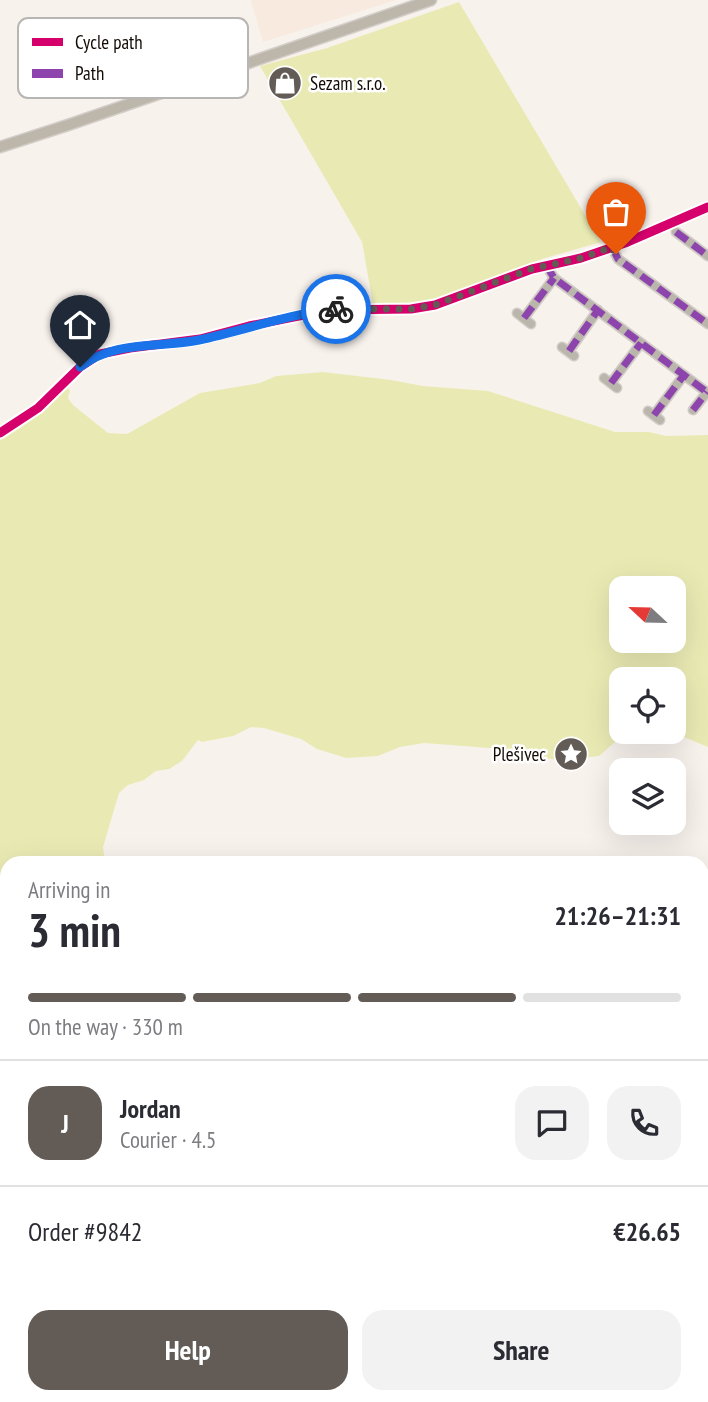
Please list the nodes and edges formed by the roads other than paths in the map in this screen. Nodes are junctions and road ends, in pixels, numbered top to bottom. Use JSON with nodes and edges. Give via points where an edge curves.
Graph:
{"nodes":[{"id":1,"x":431,"y":0,"type":"edge"},
{"id":2,"x":248,"y":63,"type":"edge"},
{"id":3,"x":148,"y":98,"type":"edge"},
{"id":4,"x":32,"y":138,"type":"junction"},
{"id":5,"x":0,"y":146,"type":"edge"},
{"id":6,"x":0,"y":152,"type":"edge"},
{"id":7,"x":708,"y":207,"type":"edge"},
{"id":8,"x":676,"y":232,"type":"dead end"},
{"id":9,"x":612,"y":247,"type":"junction"},
{"id":10,"x":708,"y":256,"type":"edge"},
{"id":11,"x":546,"y":265,"type":"junction"},
{"id":12,"x":554,"y":278,"type":"junction"},
{"id":13,"x":598,"y":310,"type":"junction"},
{"id":14,"x":524,"y":318,"type":"dead end"},
{"id":15,"x":708,"y":324,"type":"edge"},
{"id":16,"x":641,"y":342,"type":"junction"},
{"id":17,"x":568,"y":351,"type":"dead end"},
{"id":18,"x":684,"y":375,"type":"junction"},
{"id":19,"x":611,"y":383,"type":"dead end"},
{"id":20,"x":707,"y":393,"type":"edge"},
{"id":21,"x":693,"y":410,"type":"dead end"},
{"id":22,"x":654,"y":415,"type":"dead end"},
{"id":23,"x":0,"y":433,"type":"edge"}],
"edges":[{"from":1,"to":2,"type":"main road"},
{"from":3,"to":4,"type":"main road"},
{"from":4,"to":5,"type":"main road"},
{"from":4,"to":6,"type":"main road"},
{"from":7,"to":9,"type":"street"},
{"from":8,"to":10,"type":"street"},
{"from":9,"to":11,"type":"street"},
{"from":9,"to":15,"type":"street","via":[[618,259]]},
{"from":11,"to":12,"type":"street"},
{"from":11,"to":23,"type":"street","via":[[427,307],[329,310],[200,339],[107,352],[90,359],[38,408]]},
{"from":12,"to":13,"type":"street"},
{"from":12,"to":14,"type":"street"},
{"from":13,"to":16,"type":"street"},
{"from":13,"to":17,"type":"street"},
{"from":16,"to":18,"type":"street"},
{"from":16,"to":19,"type":"street"},
{"from":18,"to":20,"type":"street"},
{"from":18,"to":22,"type":"street"},
{"from":20,"to":21,"type":"street"}]}
